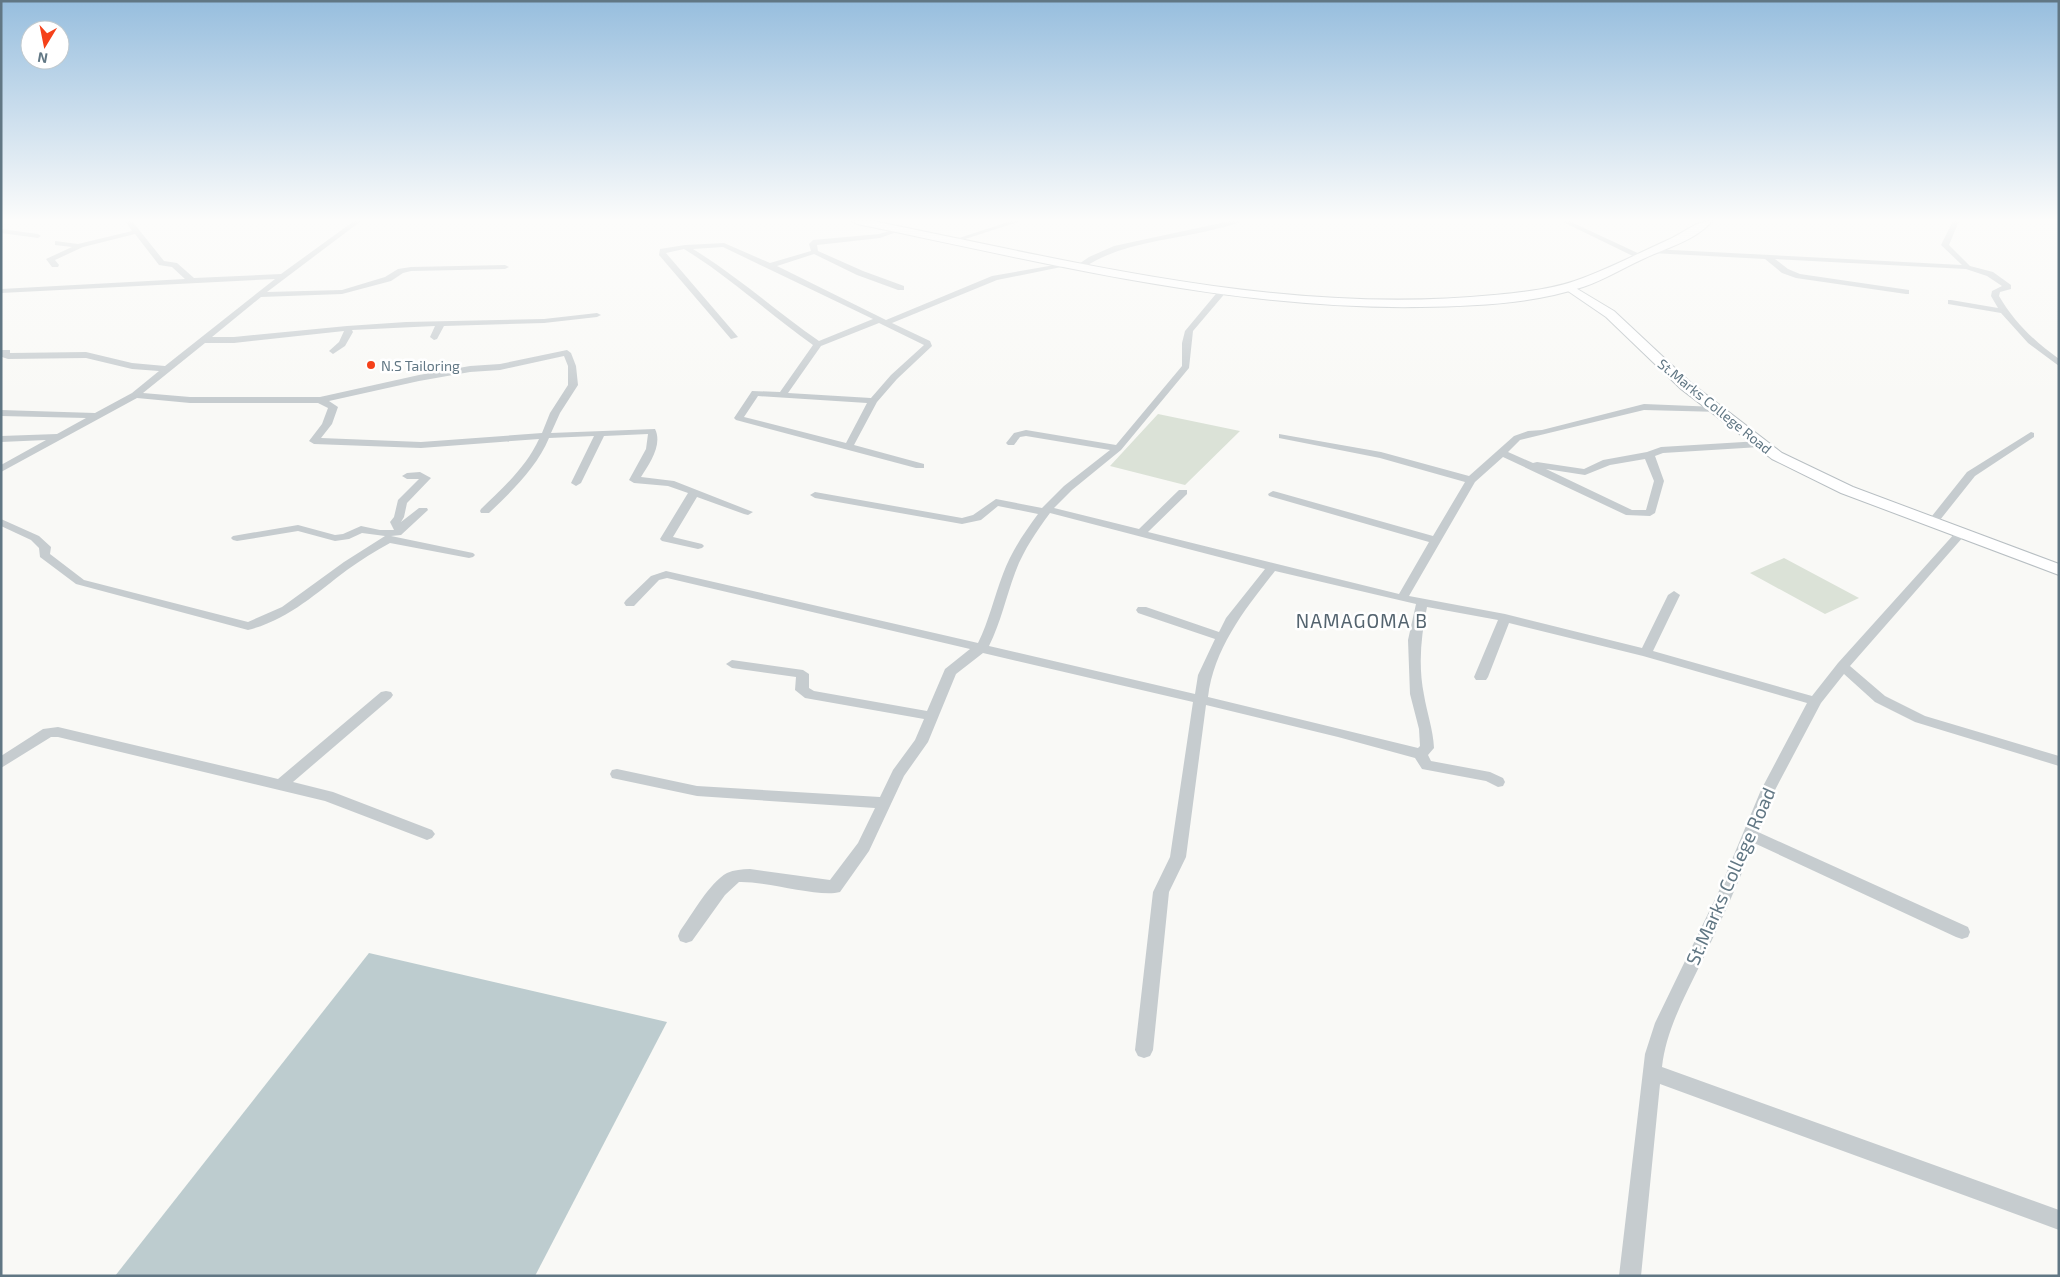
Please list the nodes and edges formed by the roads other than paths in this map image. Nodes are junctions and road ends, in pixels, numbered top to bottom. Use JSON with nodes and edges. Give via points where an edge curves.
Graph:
{"nodes":[{"id":1,"x":192,"y":281,"type":"joint"},
{"id":2,"x":199,"y":281,"type":"edge"},
{"id":3,"x":278,"y":281,"type":"edge"},
{"id":4,"x":384,"y":281,"type":"edge"},
{"id":5,"x":686,"y":281,"type":"edge"},
{"id":6,"x":735,"y":281,"type":"edge"},
{"id":7,"x":801,"y":281,"type":"edge"},
{"id":8,"x":881,"y":281,"type":"edge"},
{"id":9,"x":988,"y":281,"type":"edge"},
{"id":10,"x":1164,"y":281,"type":"edge"},
{"id":11,"x":1589,"y":281,"type":"edge"},
{"id":12,"x":1830,"y":281,"type":"edge"},
{"id":13,"x":1999,"y":281,"type":"edge"},
{"id":14,"x":1569,"y":287,"type":"junction"},
{"id":15,"x":901,"y":288,"type":"dead end"},
{"id":16,"x":1,"y":291,"type":"edge"},
{"id":17,"x":1223,"y":291,"type":"junction"},
{"id":18,"x":1906,"y":292,"type":"dead end"},
{"id":19,"x":261,"y":295,"type":"junction"},
{"id":20,"x":1951,"y":302,"type":"dead end"},
{"id":21,"x":2004,"y":310,"type":"junction"},
{"id":22,"x":597,"y":315,"type":"dead end"},
{"id":23,"x":884,"y":320,"type":"junction"},
{"id":24,"x":441,"y":323,"type":"junction"},
{"id":25,"x":347,"y":328,"type":"junction"},
{"id":26,"x":434,"y":337,"type":"dead end"},
{"id":27,"x":734,"y":337,"type":"dead end"},
{"id":28,"x":205,"y":340,"type":"junction"},
{"id":29,"x":818,"y":344,"type":"junction"},
{"id":30,"x":333,"y":351,"type":"dead end"},
{"id":31,"x":1,"y":354,"type":"edge"},
{"id":32,"x":2059,"y":363,"type":"edge"},
{"id":33,"x":168,"y":369,"type":"junction"},
{"id":34,"x":135,"y":395,"type":"junction"},
{"id":35,"x":782,"y":395,"type":"junction"},
{"id":36,"x":320,"y":400,"type":"junction"},
{"id":37,"x":872,"y":401,"type":"junction"},
{"id":38,"x":1717,"y":410,"type":"junction"},
{"id":39,"x":1,"y":413,"type":"edge"},
{"id":40,"x":99,"y":416,"type":"junction"},
{"id":41,"x":601,"y":434,"type":"junction"},
{"id":42,"x":2031,"y":435,"type":"dead end"},
{"id":43,"x":545,"y":436,"type":"junction"},
{"id":44,"x":1282,"y":436,"type":"dead end"},
{"id":45,"x":61,"y":437,"type":"junction"},
{"id":46,"x":1,"y":439,"type":"edge"},
{"id":47,"x":1011,"y":443,"type":"dead end"},
{"id":48,"x":1760,"y":444,"type":"junction"},
{"id":49,"x":848,"y":446,"type":"junction"},
{"id":50,"x":1118,"y":448,"type":"junction"},
{"id":51,"x":1501,"y":452,"type":"junction"},
{"id":52,"x":1648,"y":455,"type":"junction"},
{"id":53,"x":1522,"y":462,"type":"junction"},
{"id":54,"x":920,"y":466,"type":"dead end"},
{"id":55,"x":1,"y":469,"type":"edge"},
{"id":56,"x":407,"y":476,"type":"dead end"},
{"id":57,"x":1471,"y":480,"type":"junction"},
{"id":58,"x":576,"y":483,"type":"dead end"},
{"id":59,"x":694,"y":492,"type":"junction"},
{"id":60,"x":1183,"y":492,"type":"dead end"},
{"id":61,"x":1273,"y":494,"type":"dead end"},
{"id":62,"x":815,"y":495,"type":"dead end"},
{"id":63,"x":423,"y":510,"type":"dead end"},
{"id":64,"x":1046,"y":510,"type":"junction"},
{"id":65,"x":485,"y":511,"type":"dead end"},
{"id":66,"x":748,"y":512,"type":"dead end"},
{"id":67,"x":1,"y":522,"type":"edge"},
{"id":68,"x":1932,"y":523,"type":"junction"},
{"id":69,"x":1142,"y":532,"type":"junction"},
{"id":70,"x":396,"y":534,"type":"junction"},
{"id":71,"x":1960,"y":534,"type":"junction"},
{"id":72,"x":237,"y":538,"type":"dead end"},
{"id":73,"x":1434,"y":540,"type":"junction"},
{"id":74,"x":698,"y":546,"type":"dead end"},
{"id":75,"x":469,"y":555,"type":"dead end"},
{"id":76,"x":1272,"y":567,"type":"junction"},
{"id":77,"x":2059,"y":570,"type":"edge"},
{"id":78,"x":1674,"y":595,"type":"dead end"},
{"id":79,"x":1402,"y":598,"type":"junction"},
{"id":80,"x":1422,"y":602,"type":"junction"},
{"id":81,"x":630,"y":603,"type":"dead end"},
{"id":82,"x":1142,"y":610,"type":"dead end"},
{"id":83,"x":1504,"y":618,"type":"junction"},
{"id":84,"x":1222,"y":637,"type":"junction"},
{"id":85,"x":982,"y":648,"type":"junction"},
{"id":86,"x":1646,"y":653,"type":"junction"},
{"id":87,"x":732,"y":664,"type":"dead end"},
{"id":88,"x":1842,"y":666,"type":"junction"},
{"id":89,"x":1480,"y":677,"type":"dead end"},
{"id":90,"x":386,"y":695,"type":"dead end"},
{"id":91,"x":1202,"y":700,"type":"junction"},
{"id":92,"x":1815,"y":701,"type":"junction"},
{"id":93,"x":930,"y":716,"type":"junction"},
{"id":94,"x":1420,"y":753,"type":"junction"},
{"id":95,"x":2059,"y":761,"type":"edge"},
{"id":96,"x":1,"y":763,"type":"edge"},
{"id":97,"x":617,"y":774,"type":"dead end"},
{"id":98,"x":1498,"y":782,"type":"dead end"},
{"id":99,"x":280,"y":784,"type":"junction"},
{"id":100,"x":885,"y":803,"type":"junction"},
{"id":101,"x":427,"y":834,"type":"dead end"},
{"id":102,"x":1750,"y":834,"type":"junction"},
{"id":103,"x":1962,"y":932,"type":"dead end"},
{"id":104,"x":686,"y":936,"type":"dead end"},
{"id":105,"x":1144,"y":1050,"type":"dead end"},
{"id":106,"x":1652,"y":1072,"type":"junction"},
{"id":107,"x":2059,"y":1220,"type":"edge"},
{"id":108,"x":1630,"y":1276,"type":"edge"}],
"edges":[{"from":1,"to":2,"type":"street"},
{"from":1,"to":16,"type":"street"},
{"from":3,"to":19,"type":"street"},
{"from":4,"to":19,"type":"street","via":[[342,292]]},
{"from":5,"to":27,"type":"street"},
{"from":6,"to":29,"type":"street"},
{"from":7,"to":23,"type":"street"},
{"from":8,"to":15,"type":"street"},
{"from":9,"to":23,"type":"street"},
{"from":10,"to":17,"type":"main road"},
{"from":11,"to":14,"type":"main road"},
{"from":12,"to":18,"type":"street"},
{"from":13,"to":21,"type":"street","via":[[2008,287],[1996,291]]},
{"from":14,"to":17,"type":"main road","via":[[1500,299],[1390,305],[1306,301]]},
{"from":14,"to":38,"type":"main road","name":"St.Marks College Road","via":[[1610,314],[1686,386]]},
{"from":17,"to":50,"type":"street","via":[[1189,331],[1186,366]]},
{"from":19,"to":28,"type":"street"},
{"from":20,"to":21,"type":"street"},
{"from":21,"to":32,"type":"street","via":[[2027,340]]},
{"from":22,"to":24,"type":"street","via":[[544,321]]},
{"from":23,"to":29,"type":"street"},
{"from":23,"to":37,"type":"street","via":[[928,345]]},
{"from":24,"to":25,"type":"street"},
{"from":24,"to":26,"type":"street"},
{"from":25,"to":28,"type":"street"},
{"from":25,"to":30,"type":"street","via":[[346,337]]},
{"from":28,"to":33,"type":"street"},
{"from":29,"to":35,"type":"street"},
{"from":31,"to":33,"type":"street","via":[[86,356],[132,366]]},
{"from":33,"to":34,"type":"street"},
{"from":34,"to":36,"type":"street","via":[[190,400]]},
{"from":34,"to":40,"type":"street"},
{"from":35,"to":37,"type":"street"},
{"from":35,"to":49,"type":"street","via":[[754,394],[739,418]]},
{"from":36,"to":43,"type":"street","via":[[333,407],[327,424],[314,441],[421,445]]},
{"from":36,"to":43,"type":"street","via":[[419,378],[565,352],[572,366],[573,385]]},
{"from":37,"to":49,"type":"street"},
{"from":38,"to":48,"type":"main road","name":"St.Marks College Road"},
{"from":38,"to":51,"type":"street","via":[[1644,407],[1528,434],[1517,438]]},
{"from":39,"to":40,"type":"street"},
{"from":40,"to":45,"type":"street"},
{"from":41,"to":43,"type":"street"},
{"from":41,"to":58,"type":"street"},
{"from":41,"to":59,"type":"street","via":[[652,431],[653,441],[648,455],[634,480],[665,482]]},
{"from":42,"to":68,"type":"street","via":[[1971,474]]},
{"from":43,"to":65,"type":"street","via":[[540,448],[507,490]]},
{"from":44,"to":57,"type":"street","via":[[1372,452]]},
{"from":45,"to":46,"type":"street"},
{"from":45,"to":55,"type":"street"},
{"from":47,"to":50,"type":"street","via":[[1017,435],[1026,433]]},
{"from":48,"to":52,"type":"street","via":[[1661,450]]},
{"from":48,"to":68,"type":"main road","name":"St.Marks College Road","via":[[1809,473]]},
{"from":49,"to":54,"type":"street"},
{"from":50,"to":64,"type":"street"},
{"from":51,"to":53,"type":"street"},
{"from":51,"to":57,"type":"street"},
{"from":52,"to":53,"type":"street","via":[[1607,462],[1585,472]]},
{"from":52,"to":53,"type":"street","via":[[1659,481],[1650,513],[1630,512]]},
{"from":56,"to":70,"type":"street","via":[[426,478],[402,502],[400,517],[395,522]]},
{"from":57,"to":73,"type":"street"},
{"from":59,"to":66,"type":"street"},
{"from":59,"to":74,"type":"street","via":[[666,539]]},
{"from":60,"to":69,"type":"street"},
{"from":61,"to":73,"type":"street"},
{"from":62,"to":64,"type":"street","via":[[953,521],[977,518],[996,502]]},
{"from":63,"to":70,"type":"street"},
{"from":64,"to":69,"type":"street"},
{"from":64,"to":85,"type":"street","via":[[1023,543],[1009,573],[992,628]]},
{"from":67,"to":70,"type":"street","via":[[35,538],[45,547],[44,555],[80,582],[248,626],[270,618],[308,595],[344,567]]},
{"from":68,"to":71,"type":"main road","name":"St.Marks College Road"},
{"from":69,"to":76,"type":"street"},
{"from":70,"to":72,"type":"street","via":[[361,529],[345,538],[335,538],[293,528]]},
{"from":70,"to":75,"type":"street"},
{"from":71,"to":77,"type":"main road","name":"St.Marks College Road"},
{"from":71,"to":88,"type":"street","name":"St.Marks College Road"},
{"from":73,"to":79,"type":"street"},
{"from":76,"to":79,"type":"street"},
{"from":76,"to":84,"type":"street","via":[[1230,621]]},
{"from":78,"to":86,"type":"street"},
{"from":79,"to":80,"type":"street"},
{"from":80,"to":83,"type":"street"},
{"from":80,"to":94,"type":"street","via":[[1414,640],[1417,694],[1426,728],[1427,748]]},
{"from":81,"to":85,"type":"street","via":[[655,578],[666,574]]},
{"from":82,"to":84,"type":"street"},
{"from":83,"to":86,"type":"street"},
{"from":83,"to":89,"type":"street"},
{"from":84,"to":91,"type":"street","via":[[1204,675]]},
{"from":85,"to":91,"type":"street"},
{"from":85,"to":93,"type":"street","via":[[950,672]]},
{"from":86,"to":92,"type":"street"},
{"from":87,"to":93,"type":"street","via":[[803,674],[802,690],[810,695]]},
{"from":88,"to":92,"type":"street","name":"St.Marks College Road"},
{"from":88,"to":95,"type":"street","via":[[1880,699],[1913,716]]},
{"from":90,"to":99,"type":"street"},
{"from":91,"to":94,"type":"street"},
{"from":91,"to":105,"type":"street","via":[[1178,857],[1161,892]]},
{"from":92,"to":102,"type":"street","name":"St.Marks College Road","via":[[1768,790]]},
{"from":93,"to":100,"type":"street","via":[[921,742],[898,774]]},
{"from":94,"to":98,"type":"street","via":[[1427,765],[1490,777]]},
{"from":96,"to":99,"type":"street","via":[[48,732],[58,732]]},
{"from":97,"to":100,"type":"street","via":[[697,791]]},
{"from":99,"to":101,"type":"street","via":[[328,796]]},
{"from":100,"to":104,"type":"street","via":[[868,838],[834,887],[748,874],[733,877]]},
{"from":102,"to":103,"type":"street"},
{"from":102,"to":106,"type":"street","name":"St.Marks College Road","via":[[1726,893],[1664,1023]]},
{"from":106,"to":107,"type":"street"},
{"from":106,"to":108,"type":"street","name":"St.Marks College Road"}]}
